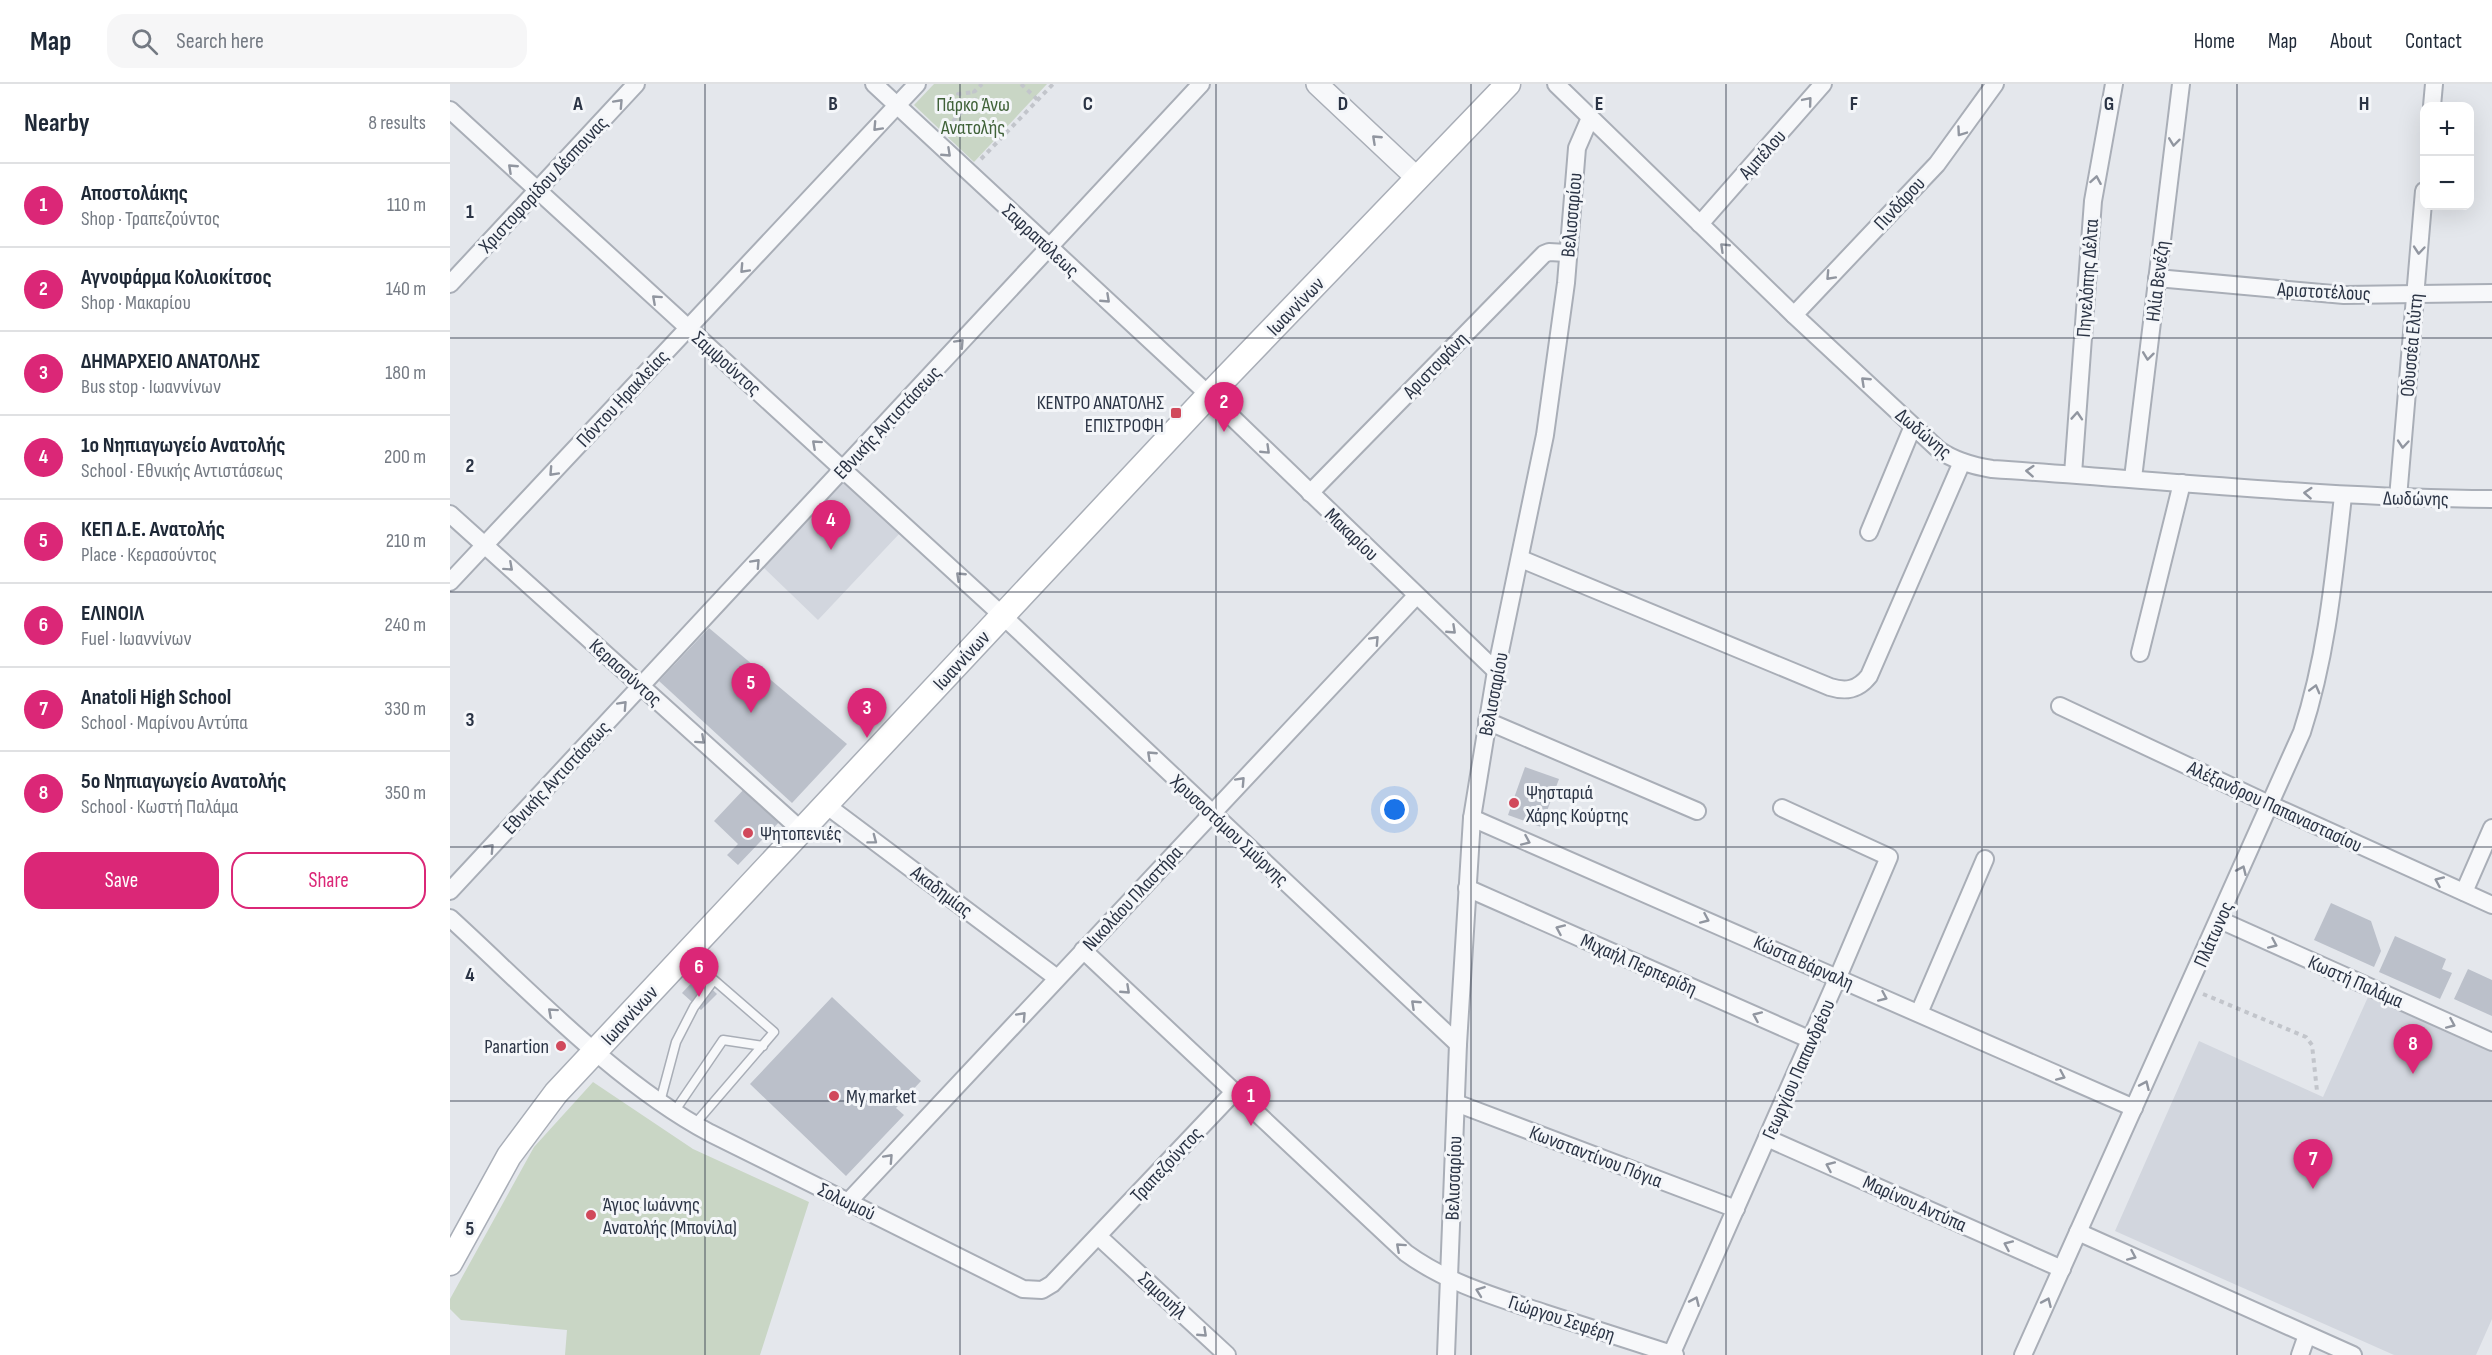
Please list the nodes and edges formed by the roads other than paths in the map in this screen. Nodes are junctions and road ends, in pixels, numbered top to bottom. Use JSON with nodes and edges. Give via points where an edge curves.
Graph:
{"nodes":[{"id":1,"x":636,"y":84,"type":"edge"},
{"id":2,"x":874,"y":84,"type":"edge"},
{"id":3,"x":917,"y":84,"type":"edge"},
{"id":4,"x":1202,"y":84,"type":"edge"},
{"id":5,"x":1317,"y":84,"type":"edge"},
{"id":6,"x":1508,"y":84,"type":"edge"},
{"id":7,"x":1556,"y":84,"type":"edge"},
{"id":8,"x":1823,"y":84,"type":"edge"},
{"id":9,"x":1995,"y":84,"type":"edge"},
{"id":10,"x":2114,"y":84,"type":"edge"},
{"id":11,"x":2181,"y":84,"type":"edge"},
{"id":12,"x":2434,"y":84,"type":"edge"},
{"id":13,"x":2432,"y":102,"type":"edge"},
{"id":14,"x":897,"y":106,"type":"junction"},
{"id":15,"x":450,"y":110,"type":"edge"},
{"id":16,"x":1590,"y":118,"type":"junction"},
{"id":17,"x":1418,"y":179,"type":"junction"},
{"id":18,"x":538,"y":191,"type":"junction"},
{"id":19,"x":2423,"y":210,"type":"edge"},
{"id":20,"x":1700,"y":224,"type":"junction"},
{"id":21,"x":1050,"y":247,"type":"junction"},
{"id":22,"x":1567,"y":253,"type":"junction"},
{"id":23,"x":2157,"y":278,"type":"junction"},
{"id":24,"x":450,"y":284,"type":"edge"},
{"id":25,"x":2492,"y":293,"type":"edge"},
{"id":26,"x":2416,"y":294,"type":"junction"},
{"id":27,"x":1794,"y":315,"type":"junction"},
{"id":28,"x":688,"y":328,"type":"junction"},
{"id":29,"x":1209,"y":395,"type":"junction"},
{"id":30,"x":1913,"y":426,"type":"junction"},
{"id":31,"x":1962,"y":462,"type":"junction"},
{"id":32,"x":843,"y":469,"type":"junction"},
{"id":33,"x":2073,"y":474,"type":"junction"},
{"id":34,"x":2133,"y":478,"type":"junction"},
{"id":35,"x":2182,"y":483,"type":"junction"},
{"id":36,"x":1310,"y":493,"type":"junction"},
{"id":37,"x":2343,"y":496,"type":"junction"},
{"id":38,"x":2398,"y":498,"type":"junction"},
{"id":39,"x":2492,"y":499,"type":"edge"},
{"id":40,"x":450,"y":514,"type":"edge"},
{"id":41,"x":1869,"y":532,"type":"dead end"},
{"id":42,"x":484,"y":545,"type":"junction"},
{"id":43,"x":1521,"y":559,"type":"junction"},
{"id":44,"x":450,"y":582,"type":"edge"},
{"id":45,"x":1416,"y":596,"type":"junction"},
{"id":46,"x":1003,"y":616,"type":"junction"},
{"id":47,"x":2140,"y":653,"type":"dead end"},
{"id":48,"x":1496,"y":672,"type":"junction"},
{"id":49,"x":641,"y":686,"type":"junction"},
{"id":50,"x":2060,"y":705,"type":"dead end"},
{"id":51,"x":1487,"y":721,"type":"junction"},
{"id":52,"x":826,"y":805,"type":"junction"},
{"id":53,"x":2271,"y":805,"type":"junction"},
{"id":54,"x":1782,"y":808,"type":"dead end"},
{"id":55,"x":1697,"y":811,"type":"dead end"},
{"id":56,"x":1211,"y":813,"type":"junction"},
{"id":57,"x":1472,"y":818,"type":"junction"},
{"id":58,"x":2492,"y":828,"type":"edge"},
{"id":59,"x":802,"y":831,"type":"junction"},
{"id":60,"x":1985,"y":859,"type":"dead end"},
{"id":61,"x":1467,"y":888,"type":"junction"},
{"id":62,"x":450,"y":891,"type":"edge"},
{"id":63,"x":2463,"y":892,"type":"junction"},
{"id":64,"x":2492,"y":905,"type":"edge"},
{"id":65,"x":450,"y":918,"type":"edge"},
{"id":66,"x":2220,"y":920,"type":"junction"},
{"id":67,"x":1083,"y":950,"type":"junction"},
{"id":68,"x":1839,"y":977,"type":"junction"},
{"id":69,"x":1057,"y":978,"type":"junction"},
{"id":70,"x":1919,"y":1013,"type":"junction"},
{"id":71,"x":1811,"y":1040,"type":"junction"},
{"id":72,"x":2492,"y":1042,"type":"edge"},
{"id":73,"x":1458,"y":1044,"type":"junction"},
{"id":74,"x":762,"y":1046,"type":"junction"},
{"id":75,"x":595,"y":1051,"type":"junction"},
{"id":76,"x":1234,"y":1092,"type":"junction"},
{"id":77,"x":1456,"y":1103,"type":"junction"},
{"id":78,"x":667,"y":1107,"type":"junction"},
{"id":79,"x":2134,"y":1108,"type":"junction"},
{"id":80,"x":694,"y":1125,"type":"junction"},
{"id":81,"x":1767,"y":1138,"type":"junction"},
{"id":82,"x":849,"y":1201,"type":"junction"},
{"id":83,"x":1736,"y":1209,"type":"junction"},
{"id":84,"x":2078,"y":1232,"type":"junction"},
{"id":85,"x":1098,"y":1236,"type":"junction"},
{"id":86,"x":450,"y":1263,"type":"edge"},
{"id":87,"x":2062,"y":1269,"type":"junction"},
{"id":88,"x":1449,"y":1279,"type":"junction"},
{"id":89,"x":2307,"y":1335,"type":"junction"},
{"id":90,"x":1227,"y":1355,"type":"edge"},
{"id":91,"x":1446,"y":1355,"type":"edge"},
{"id":92,"x":1673,"y":1355,"type":"edge"},
{"id":93,"x":2024,"y":1355,"type":"edge"},
{"id":94,"x":2300,"y":1355,"type":"edge"},
{"id":95,"x":2353,"y":1355,"type":"edge"}],
"edges":[{"from":18,"to":1,"type":"street","name":"Χριστοφορίδου Δέσποινας","one_way":true},
{"from":2,"to":14,"type":"street","name":"Σαφραπόλεως"},
{"from":3,"to":14,"type":"street","name":"Πόντου Ηρακλείας"},
{"from":4,"to":21,"type":"street","name":"Εθνικής Αντιστάσεως"},
{"from":17,"to":5,"type":"street","one_way":true},
{"from":6,"to":17,"type":"main road","name":"Ιωαννίνων"},
{"from":7,"to":16,"type":"street","name":"Δωδώνης"},
{"from":20,"to":8,"type":"street","name":"Αμπέλου","one_way":true},
{"from":9,"to":27,"type":"street","name":"Πινδάρου","one_way":true,"via":[[1937,164]]},
{"from":33,"to":10,"type":"street","name":"Πηνελόπης Δέλτα","one_way":true,"via":[[2093,201]]},
{"from":11,"to":23,"type":"street","name":"Ηλία Βενέζη","one_way":true},
{"from":12,"to":13,"type":"street"},
{"from":14,"to":21,"type":"street","name":"Σαφραπόλεως","one_way":true},
{"from":14,"to":28,"type":"street","name":"Πόντου Ηρακλείας","one_way":true},
{"from":18,"to":15,"type":"street","name":"Σαμψούντος","one_way":true},
{"from":16,"to":20,"type":"street","name":"Δωδώνης"},
{"from":16,"to":22,"type":"street","name":"Βελισσαρίου","via":[[1577,148]]},
{"from":17,"to":29,"type":"main road","name":"Ιωαννίνων"},
{"from":18,"to":24,"type":"street","name":"Χριστοφορίδου Δέσποινας"},
{"from":28,"to":18,"type":"street","name":"Σαμψούντος","one_way":true},
{"from":19,"to":26,"type":"street","name":"Οδυσσέα Ελύτη","one_way":true},
{"from":27,"to":20,"type":"street","name":"Δωδώνης","one_way":true},
{"from":21,"to":29,"type":"street","name":"Σαφραπόλεως","one_way":true},
{"from":32,"to":21,"type":"street","name":"Εθνικής Αντιστάσεως","one_way":true},
{"from":22,"to":36,"type":"street","name":"Αριστοφάνη","via":[[1544,254]]},
{"from":22,"to":43,"type":"street","name":"Βελισσαρίου","via":[[1545,435]]},
{"from":23,"to":26,"type":"street","name":"Αριστοτέλους","via":[[2344,295]]},
{"from":23,"to":34,"type":"street","name":"Ηλία Βενέζη","one_way":true},
{"from":25,"to":26,"type":"street","name":"Αριστοτέλους"},
{"from":26,"to":38,"type":"street","name":"Οδυσσέα Ελύτη","one_way":true},
{"from":30,"to":27,"type":"street","name":"Δωδώνης","one_way":true},
{"from":32,"to":28,"type":"street","name":"Σαμψούντος","one_way":true},
{"from":28,"to":42,"type":"street","name":"Πόντου Ηρακλείας","one_way":true},
{"from":29,"to":36,"type":"street","name":"Μακαρίου","one_way":true},
{"from":29,"to":46,"type":"main road","name":"Ιωαννίνων"},
{"from":30,"to":31,"type":"street","name":"Δωδώνης","via":[[1939,450]]},
{"from":30,"to":41,"type":"street"},
{"from":33,"to":31,"type":"street","name":"Δωδώνης","one_way":true,"via":[[1992,469]]},
{"from":31,"to":43,"type":"street","via":[[1869,676],[1857,687],[1846,690],[1830,687]]},
{"from":46,"to":32,"type":"street","name":"Σαμψούντος","one_way":true},
{"from":49,"to":32,"type":"street","name":"Εθνικής Αντιστάσεως","one_way":true},
{"from":33,"to":34,"type":"street","name":"Δωδώνης"},
{"from":34,"to":35,"type":"street","name":"Δωδώνης"},
{"from":37,"to":35,"type":"street","name":"Δωδώνης","one_way":true},
{"from":35,"to":47,"type":"street"},
{"from":36,"to":45,"type":"street","name":"Μακαρίου"},
{"from":37,"to":38,"type":"street","name":"Δωδώνης"},
{"from":53,"to":37,"type":"street","name":"Πλάτωνος","one_way":true,"via":[[2302,732],[2322,663]]},
{"from":38,"to":39,"type":"street","name":"Δωδώνης"},
{"from":40,"to":42,"type":"street","name":"Κερασούντος"},
{"from":42,"to":44,"type":"street","name":"Πόντου Ηρακλείας"},
{"from":42,"to":49,"type":"street","name":"Κερασούντος","one_way":true},
{"from":43,"to":48,"type":"street","name":"Βελισσαρίου"},
{"from":45,"to":48,"type":"street","name":"Μακαρίου","one_way":true},
{"from":56,"to":45,"type":"street","name":"Νικολάου Πλαστήρα","one_way":true},
{"from":46,"to":52,"type":"main road","name":"Ιωαννίνων"},
{"from":56,"to":46,"type":"street","name":"Χρυσοστόμου Σμύρνης","one_way":true},
{"from":48,"to":51,"type":"street","name":"Βελισσαρίου"},
{"from":49,"to":59,"type":"street","name":"Κερασούντος","one_way":true},
{"from":62,"to":49,"type":"street","name":"Εθνικής Αντιστάσεως","one_way":true},
{"from":50,"to":53,"type":"street","name":"Αλέξανδρου Παπαναστασίου"},
{"from":51,"to":55,"type":"street"},
{"from":51,"to":57,"type":"street","name":"Βελισσαρίου"},
{"from":52,"to":59,"type":"main road","name":"Ιωαννίνων"},
{"from":52,"to":69,"type":"street","name":"Ακαδημίας","one_way":true},
{"from":63,"to":53,"type":"street","name":"Αλέξανδρου Παπαναστασίου","one_way":true},
{"from":66,"to":53,"type":"street","name":"Πλάτωνος","one_way":true},
{"from":54,"to":68,"type":"street","name":"Γεωργίου Παπανδρέου","via":[[1889,857]]},
{"from":56,"to":67,"type":"street","name":"Νικολάου Πλαστήρα"},
{"from":73,"to":56,"type":"street","name":"Χρυσοστόμου Σμύρνης","one_way":true},
{"from":57,"to":61,"type":"street","name":"Βελισσαρίου"},
{"from":57,"to":68,"type":"street","name":"Κώστα Βάρναλη","one_way":true},
{"from":58,"to":63,"type":"street"},
{"from":59,"to":75,"type":"main road","name":"Ιωαννίνων"},
{"from":60,"to":70,"type":"street"},
{"from":71,"to":61,"type":"street","name":"Μιχαήλ Περπερίδη","one_way":true},
{"from":61,"to":73,"type":"street","name":"Βελισσαρίου"},
{"from":63,"to":64,"type":"street","name":"Αλέξανδρου Παπαναστασίου"},
{"from":75,"to":65,"type":"street","name":"Σολωμού","one_way":true},
{"from":66,"to":72,"type":"street","name":"Κωστή Παλάμα","one_way":true},
{"from":79,"to":66,"type":"street","name":"Πλάτωνος","one_way":true},
{"from":67,"to":69,"type":"street","name":"Νικολάου Πλαστήρα"},
{"from":67,"to":76,"type":"street","name":"Γιώργου Σεφέρη","one_way":true},
{"from":68,"to":70,"type":"street","name":"Κώστα Βάρναλη","one_way":true},
{"from":68,"to":71,"type":"street","name":"Γεωργίου Παπανδρέου"},
{"from":82,"to":69,"type":"street","name":"Νικολάου Πλαστήρα","one_way":true},
{"from":70,"to":79,"type":"street","name":"Κώστα Βάρναλη","one_way":true},
{"from":71,"to":81,"type":"street","name":"Γεωργίου Παπανδρέου"},
{"from":73,"to":77,"type":"street","name":"Βελισσαρίου"},
{"from":74,"to":78,"type":"lane","via":[[723,1040]]},
{"from":74,"to":78,"type":"lane","via":[[774,1032],[714,980],[676,1042]]},
{"from":74,"to":80,"type":"lane"},
{"from":75,"to":78,"type":"street","name":"Σολωμού"},
{"from":75,"to":86,"type":"main road","name":"Ιωαννίνων","via":[[556,1093],[509,1156]]},
{"from":76,"to":85,"type":"street","name":"Τραπεζούντος"},
{"from":88,"to":76,"type":"street","name":"Γιώργου Σεφέρη","one_way":true,"via":[[1406,1253]]},
{"from":77,"to":83,"type":"street","name":"Κωνσταντίνου Πόγια"},
{"from":77,"to":88,"type":"street","name":"Βελισσαρίου"},
{"from":78,"to":80,"type":"street","name":"Σολωμού"},
{"from":79,"to":84,"type":"street","name":"Πλάτωνος"},
{"from":80,"to":82,"type":"street","name":"Σολωμού"},
{"from":81,"to":83,"type":"street","name":"Γεωργίου Παπανδρέου"},
{"from":87,"to":81,"type":"street","name":"Μαρίνου Αντύπα","one_way":true},
{"from":82,"to":85,"type":"street","name":"Σολωμού","via":[[1016,1287],[1032,1290],[1052,1284]]},
{"from":92,"to":83,"type":"street","name":"Γεωργίου Παπανδρέου","one_way":true},
{"from":84,"to":87,"type":"street","name":"Πλάτωνος"},
{"from":84,"to":89,"type":"street","one_way":true},
{"from":85,"to":90,"type":"street","name":"Σαμουήλ","one_way":true},
{"from":93,"to":87,"type":"street","name":"Πλάτωνος","one_way":true},
{"from":88,"to":91,"type":"street","name":"Βελισσαρίου"},
{"from":92,"to":88,"type":"street","name":"Γιώργου Σεφέρη","one_way":true},
{"from":89,"to":94,"type":"street"},
{"from":89,"to":95,"type":"street"}]}
